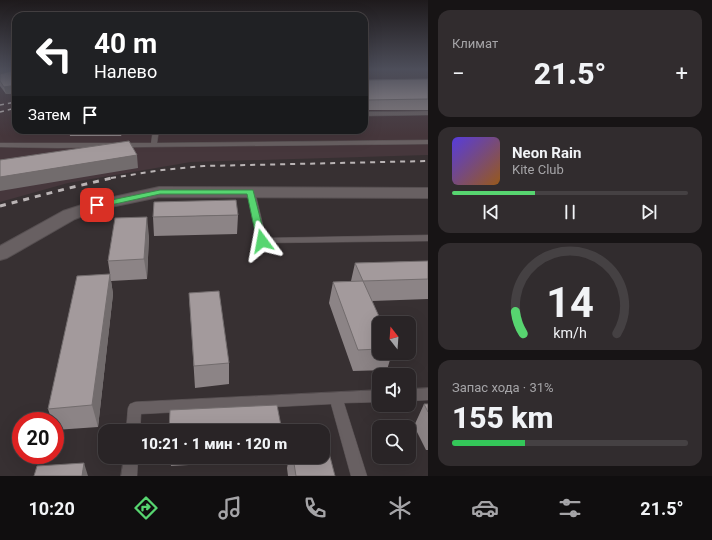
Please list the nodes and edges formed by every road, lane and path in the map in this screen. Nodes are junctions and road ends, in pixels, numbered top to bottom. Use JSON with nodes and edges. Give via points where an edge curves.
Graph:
{"nodes":[{"id":1,"x":428,"y":113,"type":"edge"},
{"id":2,"x":368,"y":114,"type":"edge"},
{"id":3,"x":155,"y":134,"type":"edge"},
{"id":4,"x":428,"y":142,"type":"edge"},
{"id":5,"x":154,"y":144,"type":"junction"},
{"id":6,"x":0,"y":145,"type":"edge"},
{"id":7,"x":251,"y":192,"type":"junction"},
{"id":8,"x":428,"y":193,"type":"edge"},
{"id":9,"x":428,"y":238,"type":"edge"},
{"id":10,"x":0,"y":254,"type":"edge"},
{"id":11,"x":428,"y":394,"type":"edge"},
{"id":12,"x":416,"y":395,"type":"edge"},
{"id":13,"x":372,"y":396,"type":"edge"},
{"id":14,"x":336,"y":398,"type":"junction"},
{"id":15,"x":134,"y":424,"type":"edge"},
{"id":16,"x":130,"y":464,"type":"edge"},
{"id":17,"x":129,"y":476,"type":"edge"},
{"id":18,"x":359,"y":476,"type":"edge"}],
"edges":[{"from":1,"to":2,"type":"lane"},
{"from":3,"to":5,"type":"lane"},
{"from":4,"to":5,"type":"lane"},
{"from":5,"to":6,"type":"lane"},
{"from":7,"to":8,"type":"street"},
{"from":7,"to":9,"type":"lane","via":[[262,241]]},
{"from":7,"to":10,"type":"street","via":[[160,192],[97,205],[69,215]]},
{"from":11,"to":12,"type":"lane"},
{"from":13,"to":14,"type":"lane"},
{"from":14,"to":15,"type":"lane","via":[[135,408]]},
{"from":14,"to":18,"type":"lane"},
{"from":16,"to":17,"type":"lane"}]}
